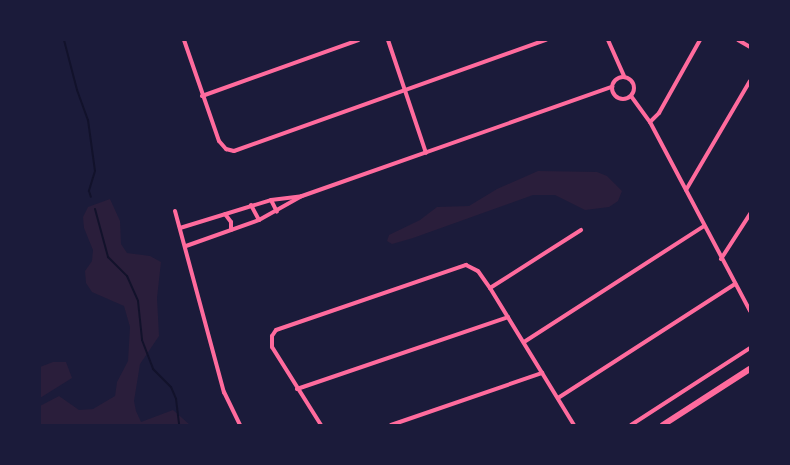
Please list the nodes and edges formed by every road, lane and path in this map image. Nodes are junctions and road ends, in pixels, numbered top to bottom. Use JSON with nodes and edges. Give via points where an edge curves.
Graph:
{"nodes":[{"id":1,"x":184,"y":40,"type":"edge"},
{"id":2,"x":358,"y":40,"type":"edge"},
{"id":3,"x":388,"y":40,"type":"edge"},
{"id":4,"x":546,"y":40,"type":"edge"},
{"id":5,"x":608,"y":40,"type":"edge"},
{"id":6,"x":700,"y":40,"type":"edge"},
{"id":7,"x":738,"y":40,"type":"edge"},
{"id":8,"x":750,"y":47,"type":"edge"},
{"id":9,"x":624,"y":76,"type":"junction"},
{"id":10,"x":750,"y":81,"type":"edge"},
{"id":11,"x":612,"y":87,"type":"junction"},
{"id":12,"x":405,"y":91,"type":"junction"},
{"id":13,"x":202,"y":96,"type":"junction"},
{"id":14,"x":630,"y":96,"type":"junction"},
{"id":15,"x":650,"y":122,"type":"junction"},
{"id":16,"x":426,"y":153,"type":"junction"},
{"id":17,"x":686,"y":190,"type":"junction"},
{"id":18,"x":302,"y":196,"type":"junction"},
{"id":19,"x":271,"y":200,"type":"junction"},
{"id":20,"x":251,"y":205,"type":"junction"},
{"id":21,"x":175,"y":211,"type":"dead end"},
{"id":22,"x":276,"y":212,"type":"junction"},
{"id":23,"x":225,"y":214,"type":"junction"},
{"id":24,"x":750,"y":214,"type":"edge"},
{"id":25,"x":259,"y":220,"type":"junction"},
{"id":26,"x":704,"y":226,"type":"junction"},
{"id":27,"x":180,"y":228,"type":"junction"},
{"id":28,"x":231,"y":230,"type":"junction"},
{"id":29,"x":580,"y":230,"type":"dead end"},
{"id":30,"x":186,"y":246,"type":"junction"},
{"id":31,"x":721,"y":259,"type":"junction"},
{"id":32,"x":734,"y":284,"type":"junction"},
{"id":33,"x":490,"y":288,"type":"junction"},
{"id":34,"x":750,"y":311,"type":"edge"},
{"id":35,"x":508,"y":317,"type":"junction"},
{"id":36,"x":524,"y":342,"type":"junction"},
{"id":37,"x":750,"y":348,"type":"edge"},
{"id":38,"x":750,"y":369,"type":"edge"},
{"id":39,"x":542,"y":373,"type":"junction"},
{"id":40,"x":297,"y":389,"type":"junction"},
{"id":41,"x":558,"y":398,"type":"junction"},
{"id":42,"x":240,"y":425,"type":"edge"},
{"id":43,"x":321,"y":425,"type":"edge"},
{"id":44,"x":391,"y":425,"type":"edge"},
{"id":45,"x":574,"y":425,"type":"edge"},
{"id":46,"x":631,"y":425,"type":"edge"},
{"id":47,"x":664,"y":425,"type":"edge"}],
"edges":[{"from":1,"to":13,"type":"street"},
{"from":2,"to":13,"type":"street"},
{"from":3,"to":12,"type":"street"},
{"from":4,"to":12,"type":"street"},
{"from":5,"to":9,"type":"street"},
{"from":6,"to":15,"type":"street","via":[[659,114]]},
{"from":7,"to":8,"type":"street"},
{"from":9,"to":11,"type":"street","via":[[615,79]]},
{"from":9,"to":14,"type":"street","via":[[634,84]]},
{"from":10,"to":17,"type":"street","via":[[696,178]]},
{"from":11,"to":14,"type":"street","via":[[618,98]]},
{"from":11,"to":16,"type":"street"},
{"from":12,"to":13,"type":"street","via":[[234,151],[226,149],[219,141]]},
{"from":12,"to":16,"type":"street"},
{"from":14,"to":15,"type":"street"},
{"from":15,"to":17,"type":"street"},
{"from":16,"to":18,"type":"street"},
{"from":17,"to":26,"type":"street"},
{"from":18,"to":19,"type":"street"},
{"from":18,"to":22,"type":"street"},
{"from":19,"to":20,"type":"street"},
{"from":19,"to":22,"type":"street"},
{"from":20,"to":23,"type":"street"},
{"from":20,"to":25,"type":"street"},
{"from":21,"to":27,"type":"street"},
{"from":22,"to":25,"type":"street"},
{"from":23,"to":27,"type":"street"},
{"from":23,"to":28,"type":"street","via":[[231,222]]},
{"from":24,"to":31,"type":"street"},
{"from":25,"to":28,"type":"street"},
{"from":26,"to":31,"type":"street"},
{"from":26,"to":36,"type":"street"},
{"from":27,"to":30,"type":"street"},
{"from":28,"to":30,"type":"street"},
{"from":29,"to":33,"type":"street"},
{"from":30,"to":42,"type":"street","via":[[224,392]]},
{"from":31,"to":32,"type":"street"},
{"from":32,"to":34,"type":"street"},
{"from":32,"to":41,"type":"street"},
{"from":33,"to":35,"type":"street"},
{"from":33,"to":40,"type":"street","via":[[478,271],[466,265],[282,326],[272,336],[272,347]]},
{"from":35,"to":36,"type":"street"},
{"from":35,"to":40,"type":"street"},
{"from":36,"to":39,"type":"street"},
{"from":37,"to":46,"type":"street"},
{"from":38,"to":47,"type":"main road"},
{"from":39,"to":41,"type":"street"},
{"from":39,"to":44,"type":"street"},
{"from":40,"to":43,"type":"street"},
{"from":41,"to":45,"type":"street"}]}
